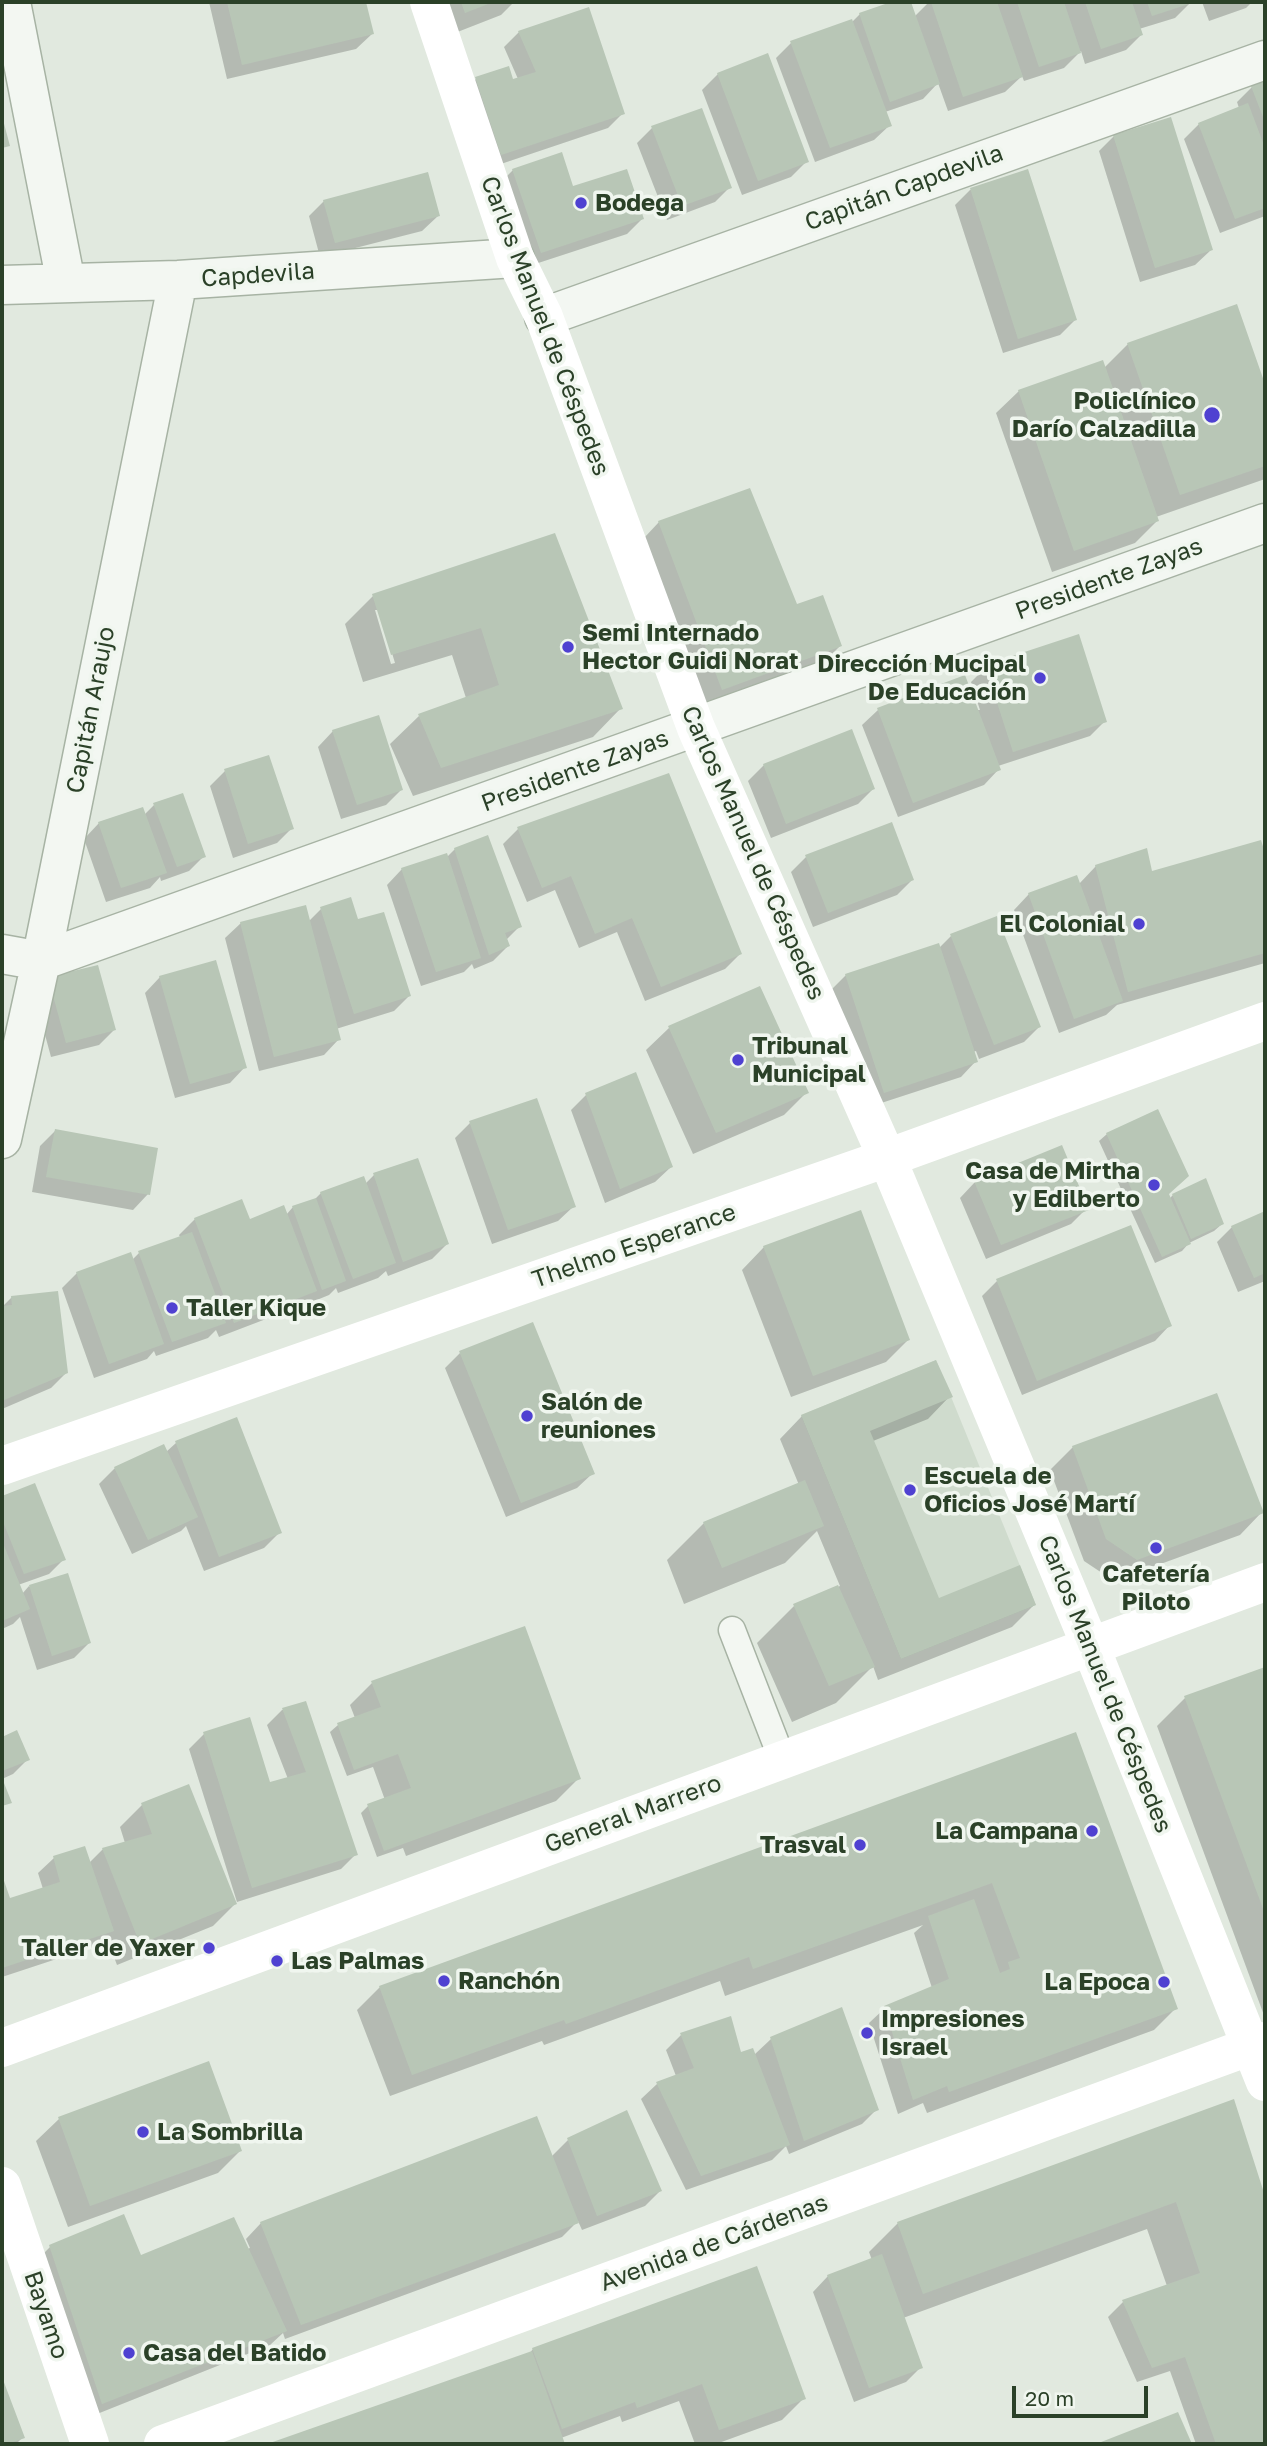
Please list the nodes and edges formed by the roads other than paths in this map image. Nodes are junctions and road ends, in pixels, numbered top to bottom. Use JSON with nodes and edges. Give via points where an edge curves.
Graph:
{"nodes":[{"id":1,"x":11,"y":2,"type":"edge"},
{"id":2,"x":429,"y":2,"type":"edge"},
{"id":3,"x":1265,"y":60,"type":"edge"},
{"id":4,"x":515,"y":258,"type":"junction"},
{"id":5,"x":178,"y":280,"type":"junction"},
{"id":6,"x":66,"y":283,"type":"junction"},
{"id":7,"x":2,"y":285,"type":"edge"},
{"id":8,"x":544,"y":317,"type":"junction"},
{"id":9,"x":1265,"y":523,"type":"edge"},
{"id":10,"x":696,"y":728,"type":"junction"},
{"id":11,"x":2,"y":954,"type":"edge"},
{"id":12,"x":41,"y":961,"type":"junction"},
{"id":13,"x":1265,"y":1021,"type":"edge"},
{"id":14,"x":2,"y":1139,"type":"edge"},
{"id":15,"x":887,"y":1158,"type":"junction"},
{"id":16,"x":2,"y":1466,"type":"edge"},
{"id":17,"x":1265,"y":1582,"type":"edge"},
{"id":18,"x":732,"y":1630,"type":"dead end"},
{"id":19,"x":1090,"y":1645,"type":"junction"},
{"id":20,"x":782,"y":1759,"type":"junction"},
{"id":21,"x":1258,"y":2044,"type":"edge"},
{"id":22,"x":2,"y":2048,"type":"edge"},
{"id":23,"x":1265,"y":2081,"type":"edge"},
{"id":24,"x":2,"y":2186,"type":"edge"},
{"id":25,"x":90,"y":2444,"type":"edge"},
{"id":26,"x":163,"y":2444,"type":"edge"}],
"edges":[{"from":1,"to":6,"type":"street"},
{"from":2,"to":4,"type":"main road","name":"Carlos Manuel de Céspedes"},
{"from":3,"to":8,"type":"street","name":"Capitán Capdevila"},
{"from":4,"to":5,"type":"street","name":"Capdevila"},
{"from":4,"to":8,"type":"main road","name":"Carlos Manuel de Céspedes"},
{"from":5,"to":6,"type":"street","name":"Capdevila"},
{"from":5,"to":12,"type":"street","name":"Capitán Araujo"},
{"from":6,"to":7,"type":"street","name":"Capdevila"},
{"from":8,"to":10,"type":"main road","name":"Carlos Manuel de Céspedes"},
{"from":9,"to":10,"type":"street","name":"Presidente Zayas"},
{"from":10,"to":12,"type":"street","name":"Presidente Zayas"},
{"from":10,"to":15,"type":"main road","name":"Carlos Manuel de Céspedes"},
{"from":11,"to":12,"type":"street","name":"Presidente Zayas"},
{"from":12,"to":14,"type":"street","name":"Capitán Araujo"},
{"from":13,"to":15,"type":"main road","name":"Thelmo Esperance"},
{"from":15,"to":16,"type":"main road","name":"Thelmo Esperance"},
{"from":15,"to":19,"type":"main road","name":"Carlos Manuel de Céspedes"},
{"from":17,"to":19,"type":"main road","name":"General Marrero"},
{"from":18,"to":20,"type":"lane"},
{"from":19,"to":20,"type":"main road","name":"General Marrero"},
{"from":19,"to":21,"type":"main road","name":"Carlos Manuel de Céspedes"},
{"from":20,"to":22,"type":"main road","name":"General Marrero"},
{"from":21,"to":23,"type":"main road","name":"Carlos Manuel de Céspedes"},
{"from":21,"to":26,"type":"main road","name":"Avenida de Cárdenas"},
{"from":24,"to":25,"type":"main road","name":"Bayamo"}]}
